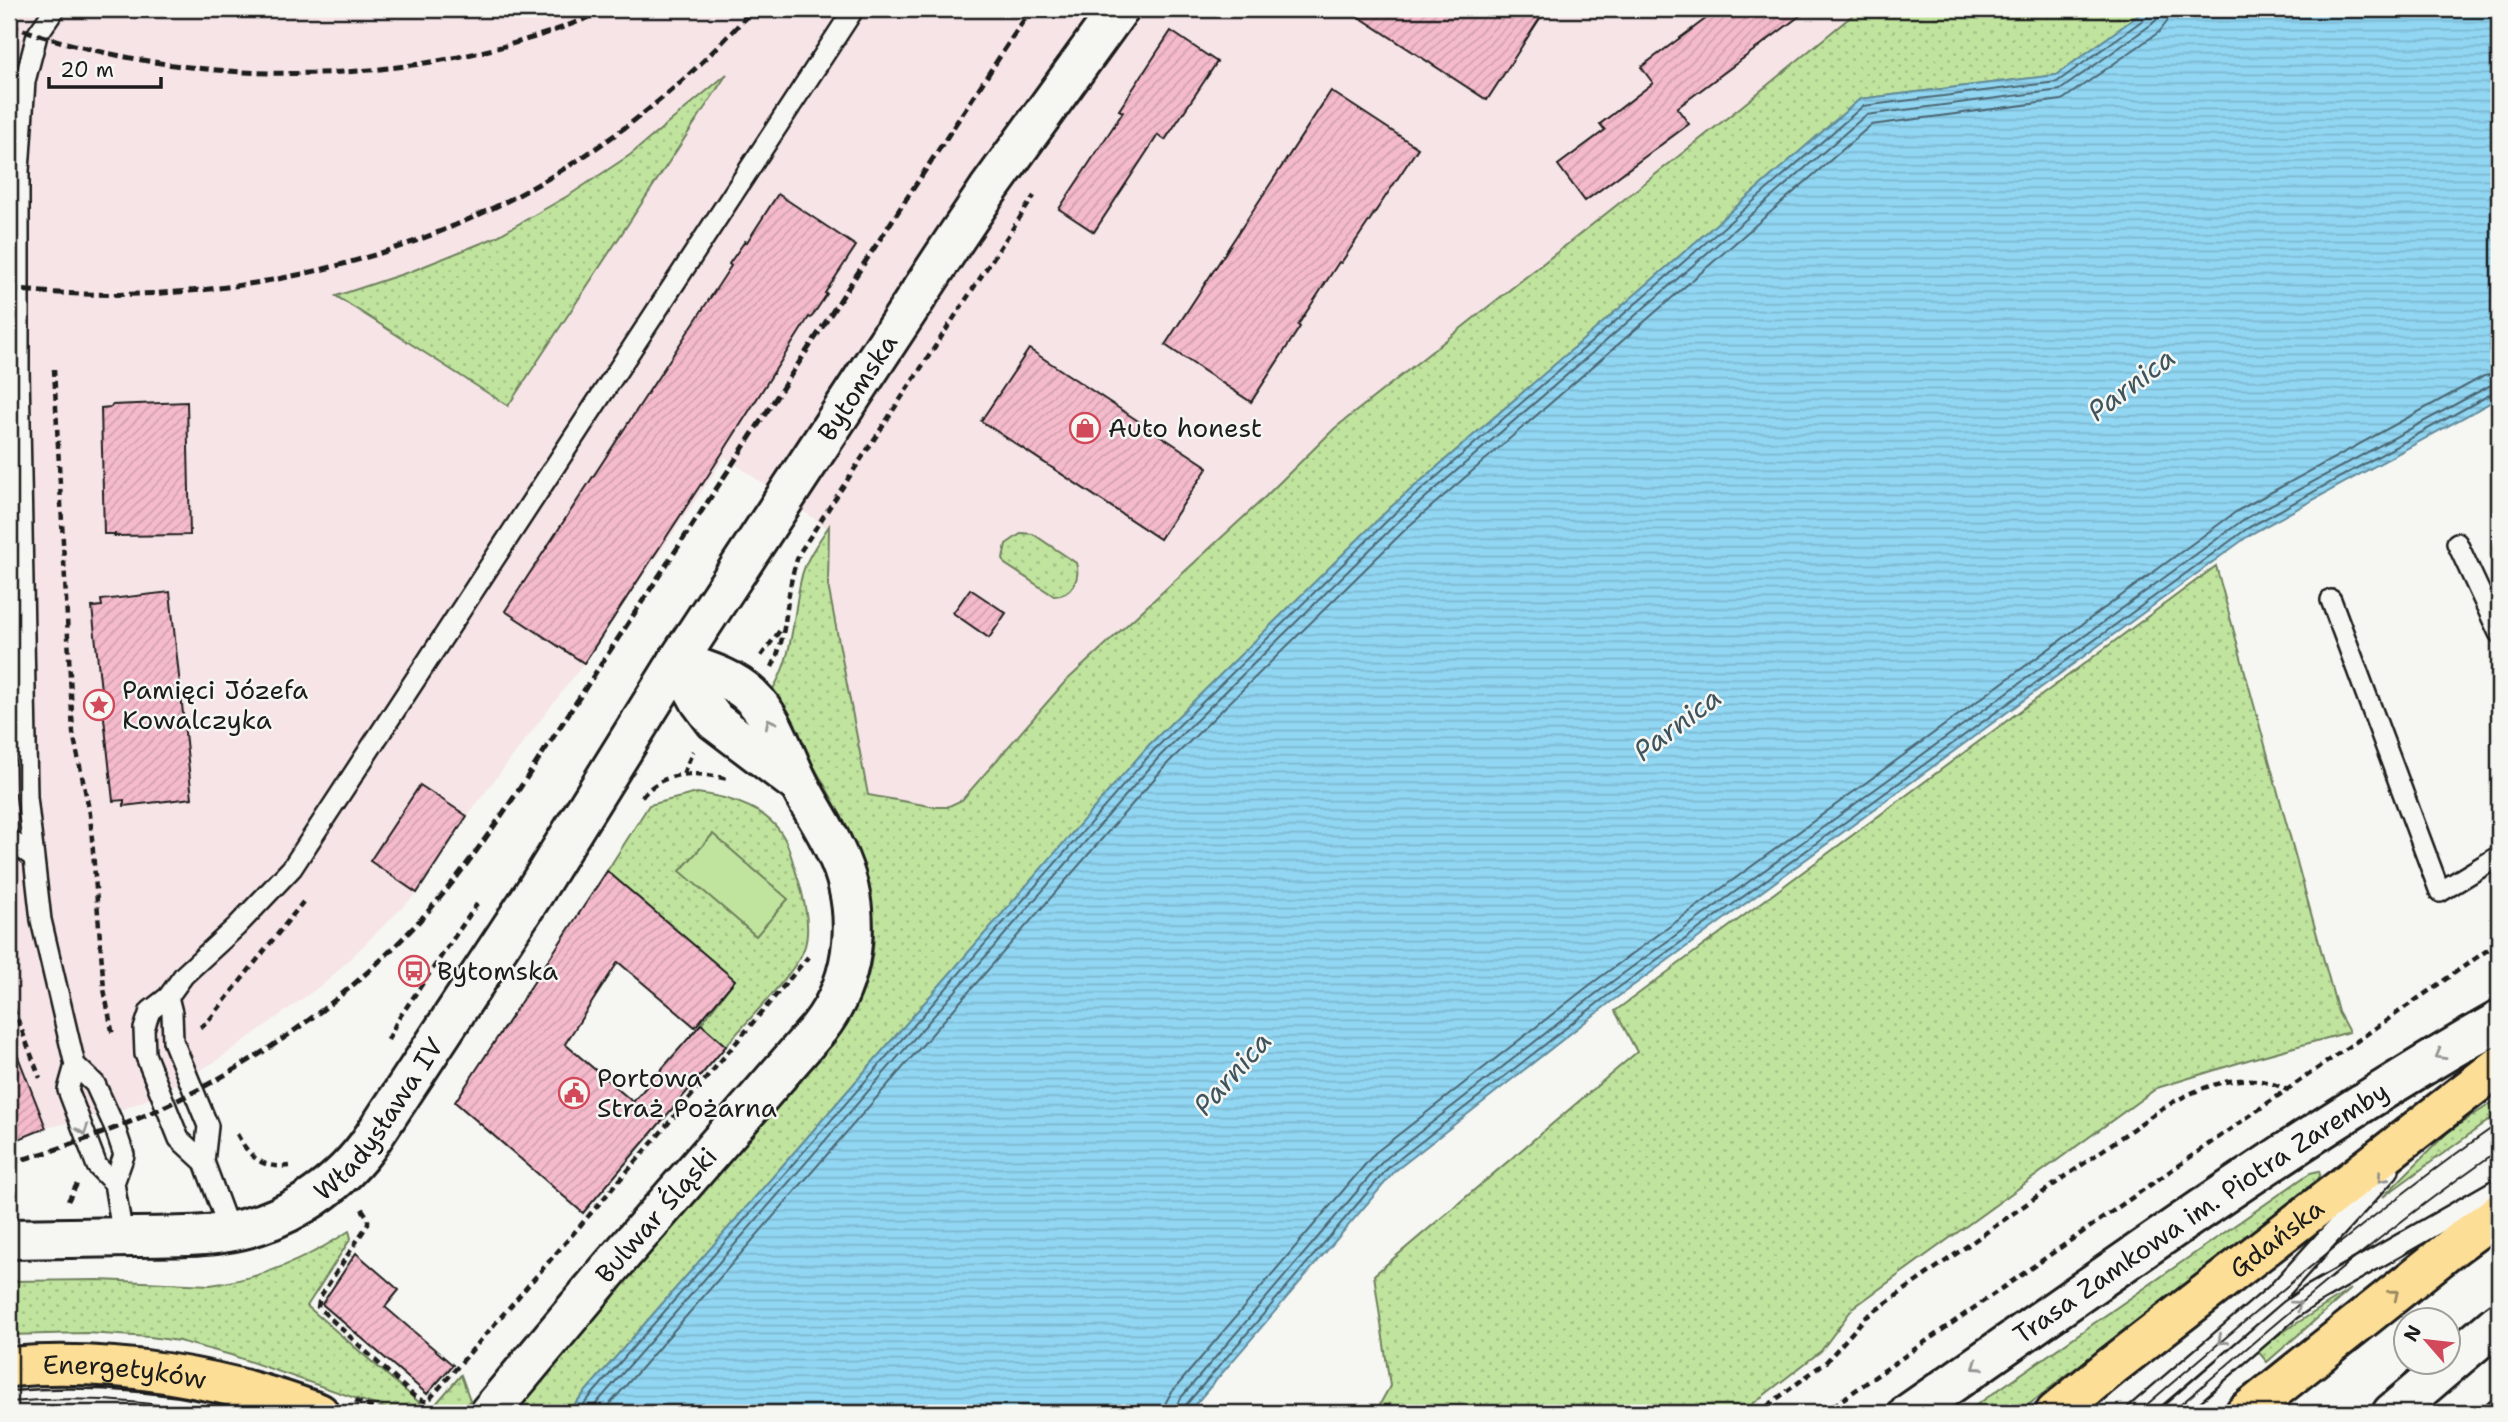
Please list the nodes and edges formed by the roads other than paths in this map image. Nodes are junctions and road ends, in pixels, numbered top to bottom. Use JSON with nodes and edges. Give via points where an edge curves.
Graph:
{"nodes":[{"id":1,"x":55,"y":9,"type":"edge"},
{"id":2,"x":854,"y":9,"type":"edge"},
{"id":3,"x":1119,"y":9,"type":"edge"},
{"id":4,"x":2458,"y":543,"type":"dead end"},
{"id":5,"x":2331,"y":600,"type":"dead end"},
{"id":6,"x":2499,"y":633,"type":"edge"},
{"id":7,"x":678,"y":661,"type":"junction"},
{"id":8,"x":608,"y":774,"type":"joint"},
{"id":9,"x":9,"y":839,"type":"edge"},
{"id":10,"x":32,"y":856,"type":"junction"},
{"id":11,"x":2499,"y":856,"type":"edge"},
{"id":12,"x":168,"y":998,"type":"junction"},
{"id":13,"x":2499,"y":1021,"type":"edge"},
{"id":14,"x":75,"y":1065,"type":"junction"},
{"id":15,"x":2499,"y":1066,"type":"edge"},
{"id":16,"x":2462,"y":1093,"type":"junction"},
{"id":17,"x":204,"y":1162,"type":"junction"},
{"id":18,"x":114,"y":1183,"type":"junction"},
{"id":19,"x":2499,"y":1188,"type":"edge"},
{"id":20,"x":2499,"y":1213,"type":"edge"},
{"id":21,"x":230,"y":1232,"type":"junction"},
{"id":22,"x":123,"y":1237,"type":"junction"},
{"id":23,"x":9,"y":1238,"type":"edge"},
{"id":24,"x":2499,"y":1322,"type":"edge"},
{"id":25,"x":9,"y":1367,"type":"edge"},
{"id":26,"x":9,"y":1402,"type":"edge"},
{"id":27,"x":208,"y":1413,"type":"edge"},
{"id":28,"x":319,"y":1413,"type":"edge"},
{"id":29,"x":489,"y":1413,"type":"edge"},
{"id":30,"x":1909,"y":1413,"type":"edge"},
{"id":31,"x":2055,"y":1413,"type":"edge"},
{"id":32,"x":2137,"y":1413,"type":"edge"},
{"id":33,"x":2171,"y":1413,"type":"edge"},
{"id":34,"x":2245,"y":1413,"type":"edge"},
{"id":35,"x":2392,"y":1413,"type":"edge"}],
"edges":[{"from":1,"to":10,"type":"lane","via":[[37,35],[25,81],[19,171],[26,769]]},
{"from":2,"to":12,"type":"lane","via":[[292,868],[184,975]]},
{"from":3,"to":7,"type":"street","name":"Bytomska","via":[[988,190]]},
{"from":4,"to":6,"type":"lane"},
{"from":5,"to":11,"type":"lane","via":[[2440,892]]},
{"from":7,"to":8,"type":"street","name":"Bytomska"},
{"from":7,"to":29,"type":"street","name":"Bulwar Śląski","via":[[740,687],[768,720],[835,849],[850,896],[853,942],[847,974],[825,1020]]},
{"from":8,"to":21,"type":"street","name":"Władysława IV","via":[[361,1154],[331,1184],[296,1208]]},
{"from":9,"to":10,"type":"lane"},
{"from":10,"to":14,"type":"lane","via":[[41,920]]},
{"from":12,"to":17,"type":"lane","via":[[173,1041],[208,1126]]},
{"from":12,"to":17,"type":"lane","via":[[150,1012],[144,1029],[145,1054],[178,1139]]},
{"from":13,"to":30,"type":"street","name":"Trasa Zamkowa im. Piotra Zaremby","one_way":true,"via":[[2295,1145]]},
{"from":14,"to":18,"type":"lane","one_way":true,"via":[[68,1090],[97,1166]]},
{"from":14,"to":18,"type":"lane","via":[[95,1084],[120,1142],[124,1155]]},
{"from":15,"to":16,"type":"main road","name":"Gdańska"},
{"from":16,"to":31,"type":"main road","name":"Gdańska"},
{"from":16,"to":32,"type":"lane","one_way":true,"via":[[2276,1294]]},
{"from":17,"to":21,"type":"lane"},
{"from":18,"to":22,"type":"lane"},
{"from":33,"to":19,"type":"lane","one_way":true,"via":[[2310,1296]]},
{"from":34,"to":20,"type":"main road","one_way":true},
{"from":21,"to":22,"type":"street","name":"Władysława IV"},
{"from":22,"to":23,"type":"street","name":"Władysława IV"},
{"from":24,"to":35,"type":"street"},
{"from":25,"to":28,"type":"main road","name":"Energetyków","via":[[92,1367],[178,1376],[246,1390]]},
{"from":26,"to":27,"type":"lane","via":[[92,1399]]}]}
